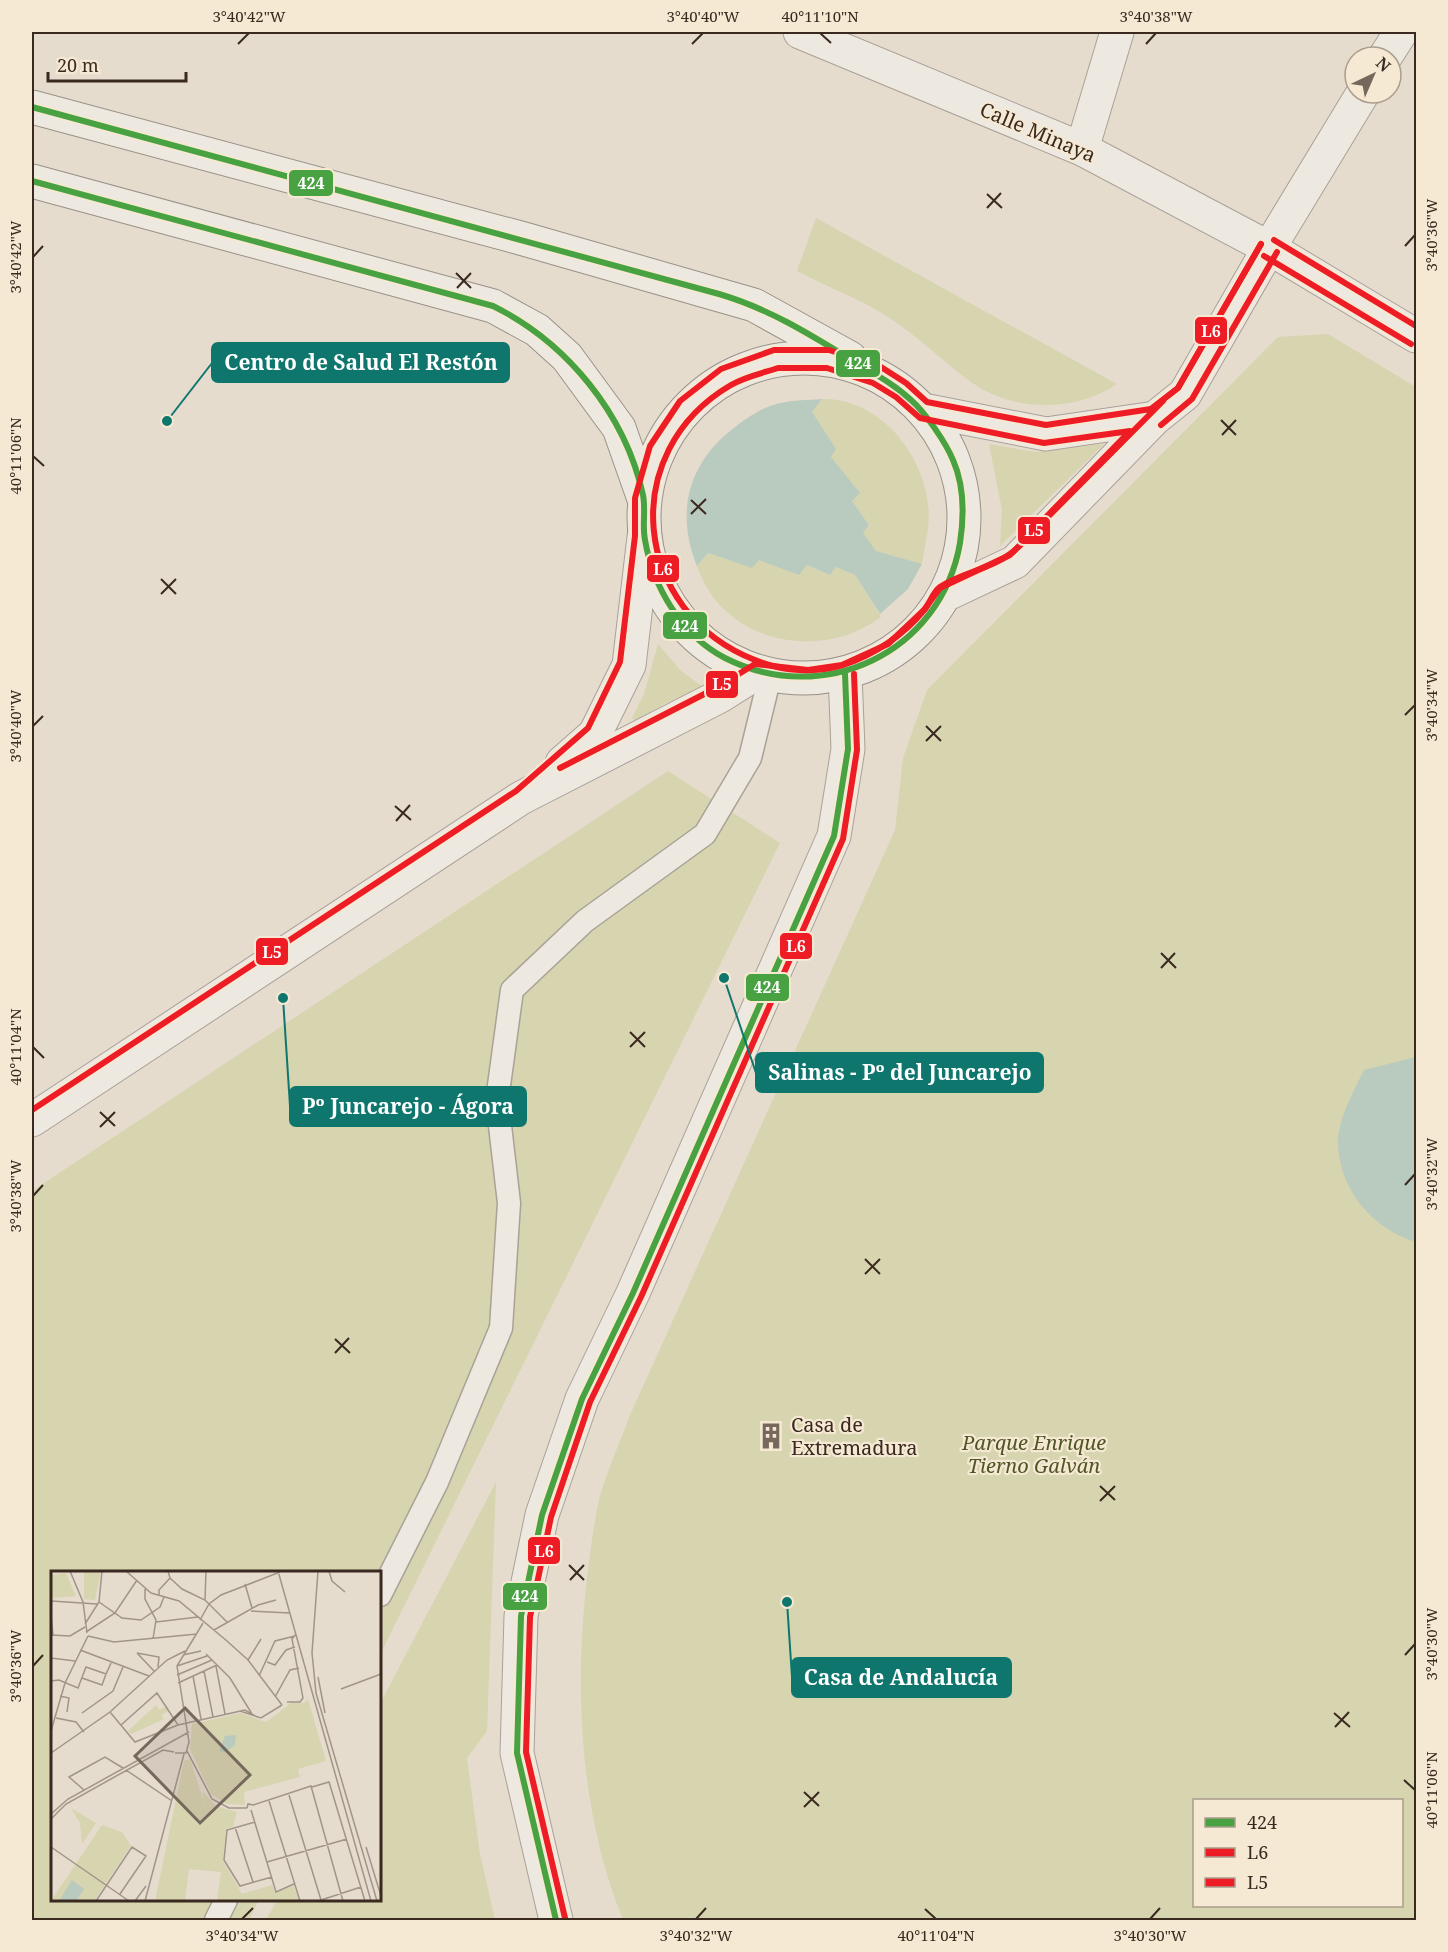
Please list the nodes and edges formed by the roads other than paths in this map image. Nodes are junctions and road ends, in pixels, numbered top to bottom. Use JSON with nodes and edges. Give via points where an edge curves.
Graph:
{"nodes":[{"id":1,"x":800,"y":32,"type":"edge"},
{"id":2,"x":1117,"y":32,"type":"edge"},
{"id":3,"x":1401,"y":32,"type":"edge"},
{"id":4,"x":1393,"y":45,"type":"edge"},
{"id":5,"x":1356,"y":105,"type":"edge"},
{"id":6,"x":32,"y":107,"type":"edge"},
{"id":7,"x":1082,"y":149,"type":"junction"},
{"id":8,"x":32,"y":181,"type":"edge"},
{"id":9,"x":1269,"y":248,"type":"junction"},
{"id":10,"x":1416,"y":336,"type":"edge"},
{"id":11,"x":877,"y":375,"type":"junction"},
{"id":12,"x":922,"y":410,"type":"junction"},
{"id":13,"x":1155,"y":418,"type":"junction"},
{"id":14,"x":644,"y":498,"type":"junction"},
{"id":15,"x":644,"y":537,"type":"junction"},
{"id":16,"x":945,"y":595,"type":"junction"},
{"id":17,"x":764,"y":674,"type":"junction"},
{"id":18,"x":845,"y":674,"type":"junction"},
{"id":19,"x":521,"y":798,"type":"junction"},
{"id":20,"x":32,"y":1120,"type":"edge"},
{"id":21,"x":381,"y":1593,"type":"edge"},
{"id":22,"x":225,"y":1901,"type":"edge"},
{"id":23,"x":216,"y":1920,"type":"edge"},
{"id":24,"x":556,"y":1920,"type":"edge"}],
"edges":[{"from":1,"to":7,"type":"street","name":"Calle Minaya"},
{"from":2,"to":7,"type":"street"},
{"from":3,"to":4,"type":"street"},
{"from":5,"to":9,"type":"street"},
{"from":6,"to":11,"type":"street","via":[[754,305]]},
{"from":7,"to":9,"type":"street","name":"Calle Minaya"},
{"from":8,"to":14,"type":"street","via":[[493,306],[537,330],[567,357],[619,428]]},
{"from":9,"to":10,"type":"street","name":"Calle Minaya"},
{"from":9,"to":13,"type":"street","via":[[1185,394]]},
{"from":11,"to":12,"type":"street"},
{"from":11,"to":14,"type":"street","via":[[828,359],[776,359],[728,376],[687,407],[675,424],[658,449]]},
{"from":12,"to":13,"type":"street","via":[[1046,434]]},
{"from":12,"to":16,"type":"street","via":[[950,451],[964,498],[962,548]]},
{"from":13,"to":16,"type":"street","via":[[1015,562]]},
{"from":14,"to":15,"type":"street"},
{"from":15,"to":17,"type":"street","via":[[657,585],[685,626],[724,658]]},
{"from":15,"to":19,"type":"street","via":[[629,665],[595,734]]},
{"from":16,"to":18,"type":"street","via":[[931,616],[893,652]]},
{"from":17,"to":18,"type":"street","via":[[808,679]]},
{"from":17,"to":19,"type":"street"},
{"from":17,"to":21,"type":"lane","via":[[750,758],[705,834],[585,921],[512,990],[496,1100],[509,1203],[501,1328],[436,1482]]},
{"from":18,"to":24,"type":"street","via":[[848,749],[834,836],[582,1400],[542,1515],[521,1616],[517,1753]]},
{"from":19,"to":20,"type":"street"},
{"from":22,"to":23,"type":"lane"}]}
